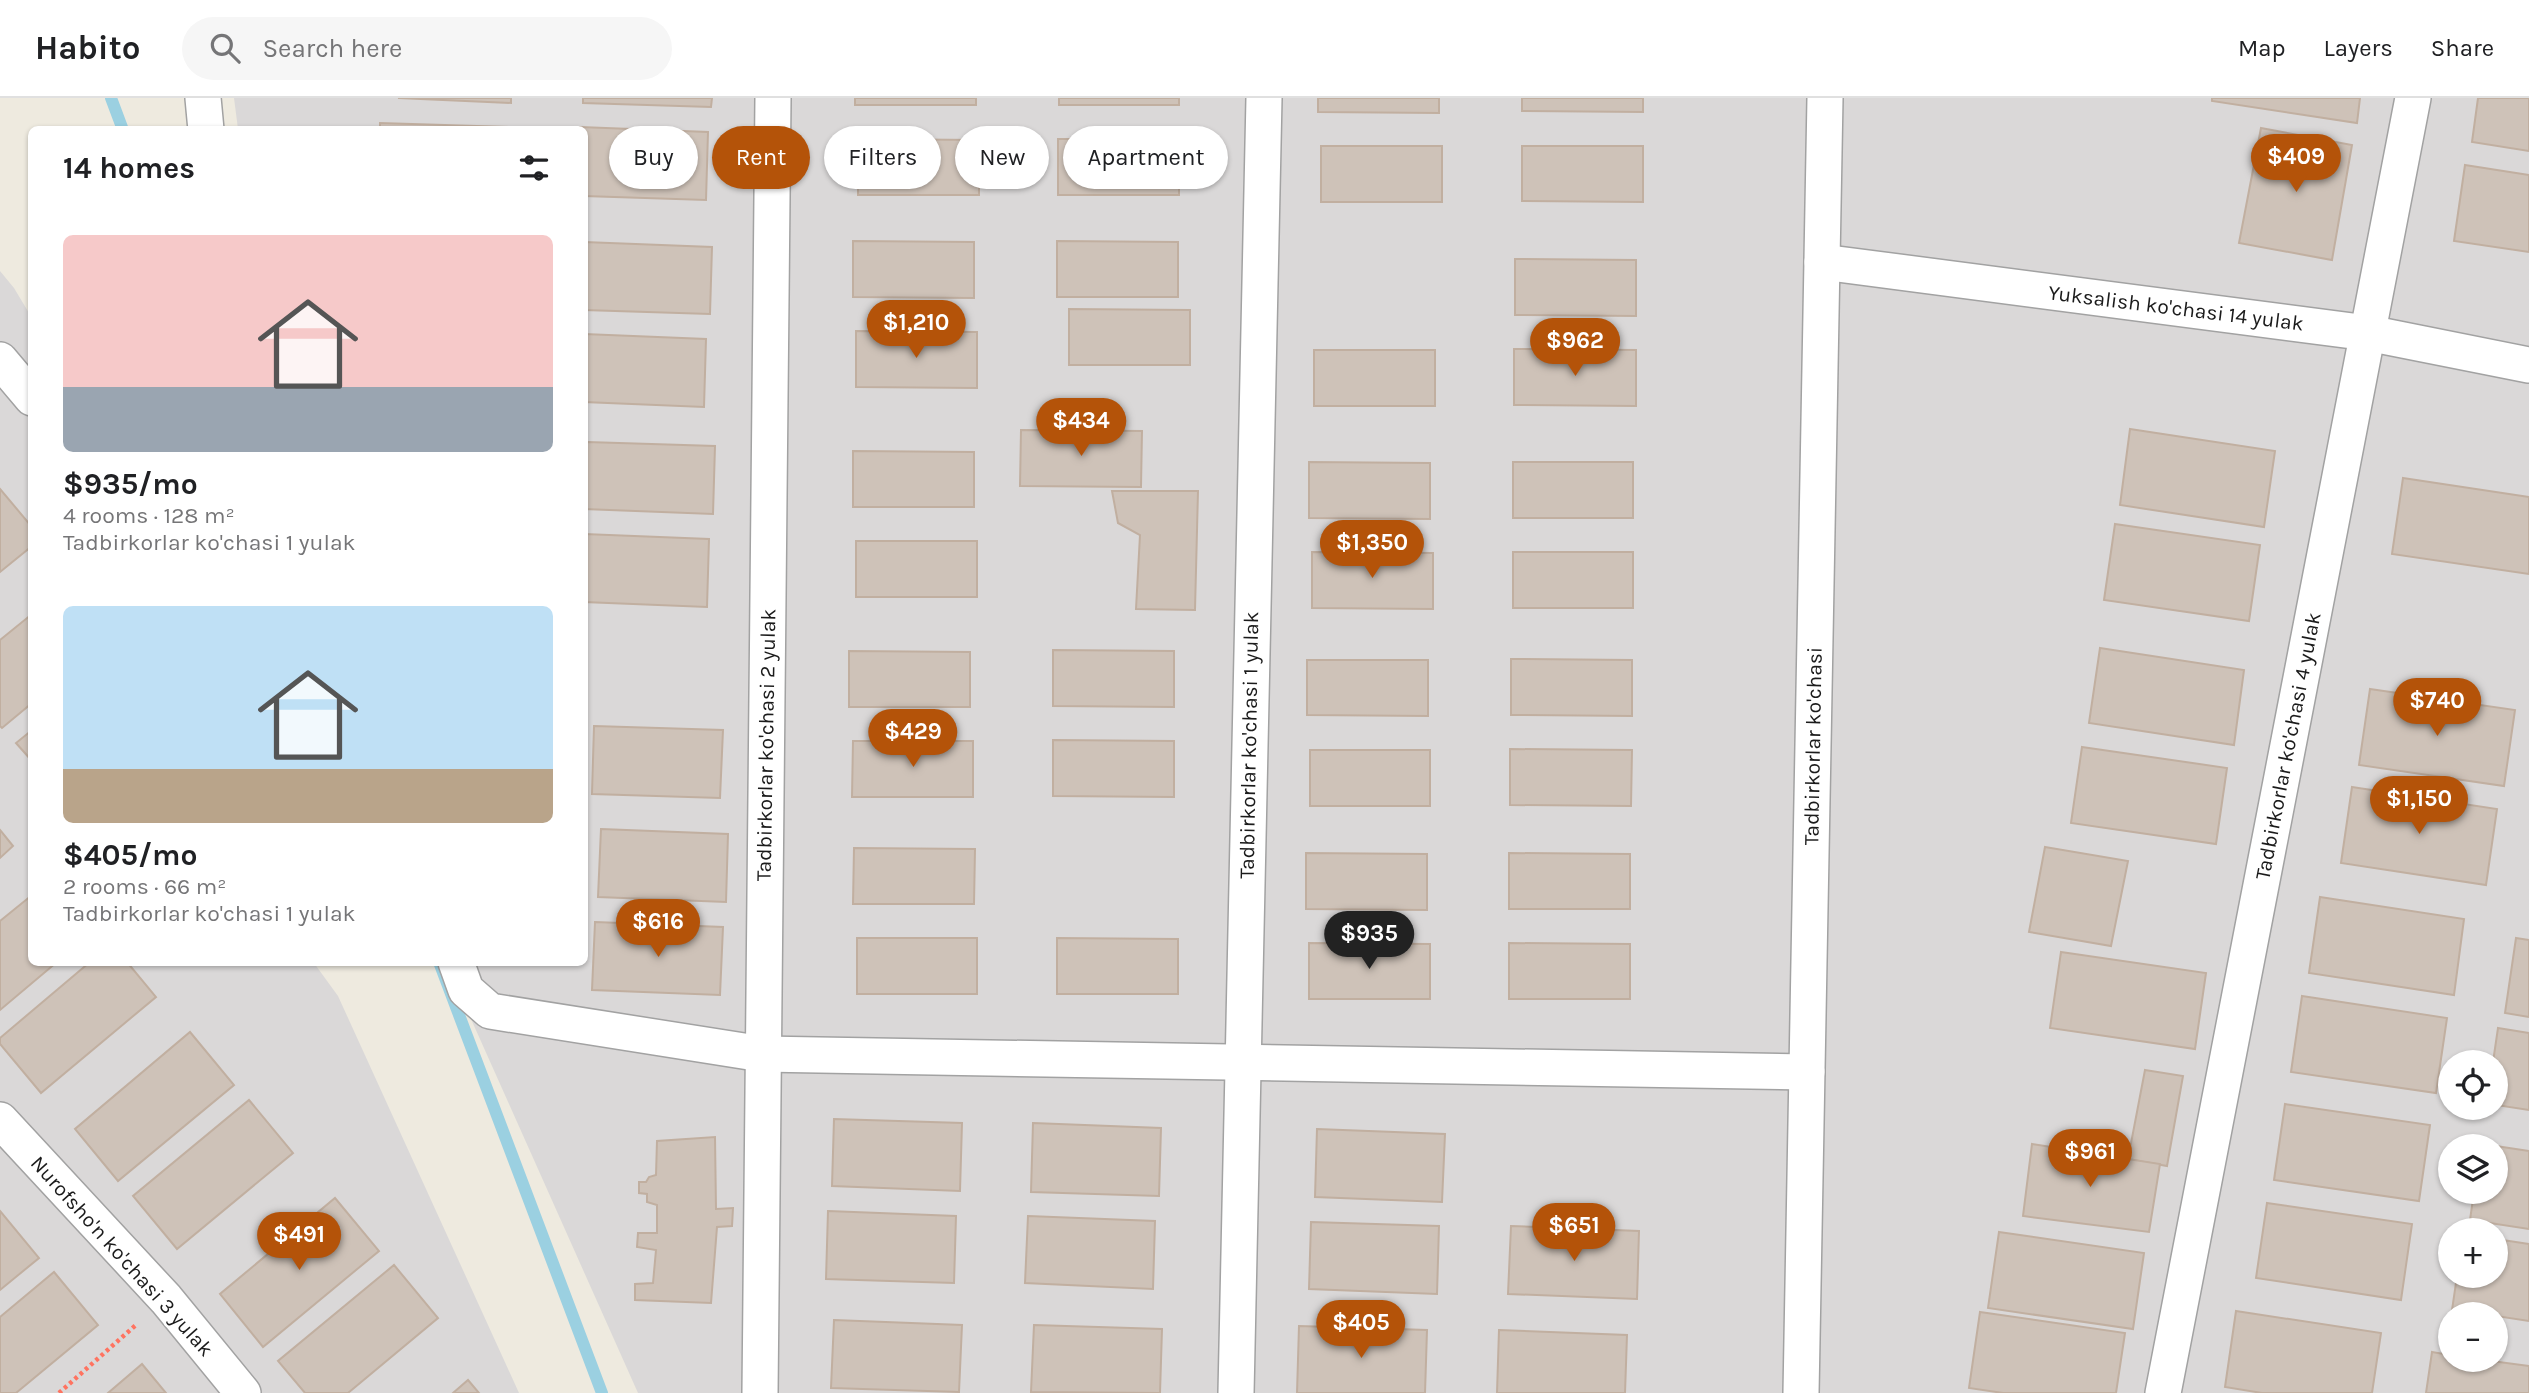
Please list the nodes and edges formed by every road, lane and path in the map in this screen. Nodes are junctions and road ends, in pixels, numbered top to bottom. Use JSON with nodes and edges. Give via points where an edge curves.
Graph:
{"nodes":[{"id":1,"x":204,"y":98,"type":"edge"},
{"id":2,"x":773,"y":98,"type":"edge"},
{"id":3,"x":1264,"y":98,"type":"edge"},
{"id":4,"x":1825,"y":98,"type":"edge"},
{"id":5,"x":2413,"y":98,"type":"edge"},
{"id":6,"x":206,"y":126,"type":"edge"},
{"id":7,"x":1822,"y":262,"type":"junction"},
{"id":8,"x":2368,"y":333,"type":"junction"},
{"id":9,"x":0,"y":360,"type":"edge"},
{"id":10,"x":2529,"y":365,"type":"edge"},
{"id":11,"x":28,"y":393,"type":"edge"},
{"id":12,"x":458,"y":966,"type":"edge"},
{"id":13,"x":762,"y":1054,"type":"junction"},
{"id":14,"x":1242,"y":1063,"type":"junction"},
{"id":15,"x":1807,"y":1072,"type":"junction"},
{"id":16,"x":0,"y":1120,"type":"edge"},
{"id":17,"x":166,"y":1299,"type":"junction"},
{"id":18,"x":59,"y":1393,"type":"edge"},
{"id":19,"x":243,"y":1393,"type":"edge"},
{"id":20,"x":760,"y":1393,"type":"edge"},
{"id":21,"x":1236,"y":1393,"type":"edge"},
{"id":22,"x":1801,"y":1393,"type":"edge"},
{"id":23,"x":2163,"y":1393,"type":"edge"}],
"edges":[{"from":1,"to":6,"type":"street"},
{"from":2,"to":13,"type":"street","name":"Tadbirkorlar ko'chasi 2 yulak"},
{"from":3,"to":14,"type":"street","name":"Tadbirkorlar ko'chasi 1 yulak"},
{"from":4,"to":7,"type":"street","name":"Tadbirkorlar ko'chasi"},
{"from":5,"to":8,"type":"street","name":"Tadbirkorlar ko'chasi 4 yulak"},
{"from":7,"to":8,"type":"street","name":"Yuksalish ko'chasi 14 yulak"},
{"from":7,"to":15,"type":"street","name":"Tadbirkorlar ko'chasi"},
{"from":8,"to":10,"type":"street","name":"Yuksalish ko'chasi 14 yulak"},
{"from":8,"to":23,"type":"street","name":"Tadbirkorlar ko'chasi 4 yulak"},
{"from":9,"to":11,"type":"street"},
{"from":12,"to":13,"type":"street","via":[[467,990],[490,1010]]},
{"from":13,"to":14,"type":"street"},
{"from":13,"to":20,"type":"street","name":"Tadbirkorlar ko'chasi 2 yulak"},
{"from":14,"to":15,"type":"street"},
{"from":14,"to":21,"type":"street","name":"Tadbirkorlar ko'chasi 1 yulak"},
{"from":15,"to":22,"type":"street","name":"Tadbirkorlar ko'chasi"},
{"from":16,"to":17,"type":"street","name":"Nurofsho'n ko'chasi 3 yulak"},
{"from":17,"to":18,"type":"path"},
{"from":17,"to":19,"type":"street","name":"Nurofsho'n ko'chasi 3 yulak"}]}
